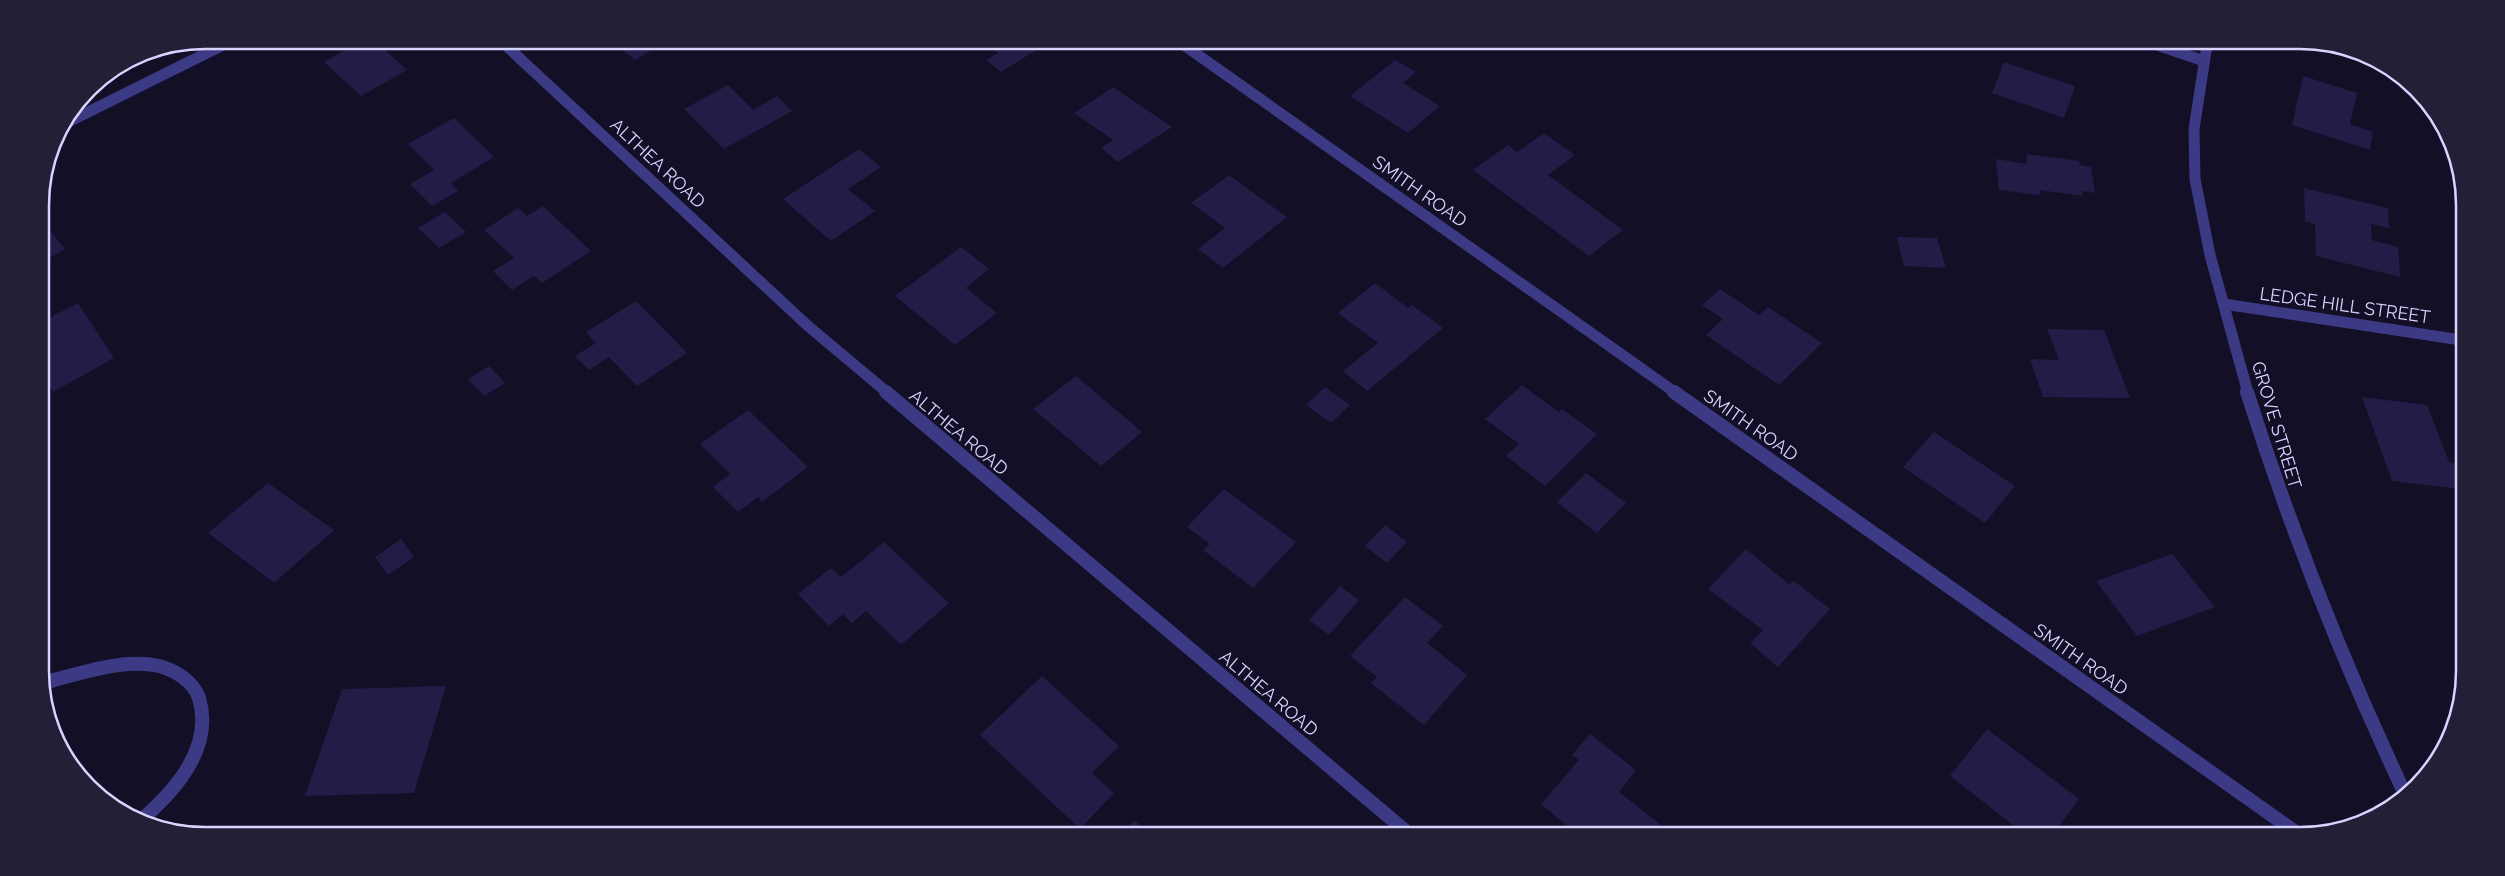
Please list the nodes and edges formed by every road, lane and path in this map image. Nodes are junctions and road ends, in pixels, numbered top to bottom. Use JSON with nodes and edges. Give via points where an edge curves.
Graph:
{"nodes":[{"id":1,"x":216,"y":49,"type":"edge"},
{"id":2,"x":510,"y":49,"type":"edge"},
{"id":3,"x":1188,"y":49,"type":"edge"},
{"id":4,"x":2169,"y":49,"type":"edge"},
{"id":5,"x":2206,"y":49,"type":"edge"},
{"id":6,"x":2204,"y":61,"type":"junction"},
{"id":7,"x":75,"y":119,"type":"edge"},
{"id":8,"x":2224,"y":304,"type":"junction"},
{"id":9,"x":2456,"y":339,"type":"edge"},
{"id":10,"x":49,"y":682,"type":"edge"},
{"id":11,"x":2403,"y":789,"type":"edge"},
{"id":12,"x":146,"y":815,"type":"edge"},
{"id":13,"x":1401,"y":827,"type":"edge"},
{"id":14,"x":2288,"y":827,"type":"edge"}],
"edges":[{"from":1,"to":7,"type":"street"},
{"from":2,"to":13,"type":"street","name":"ALTHEA ROAD","via":[[808,326]]},
{"from":3,"to":14,"type":"street","name":"SMITH ROAD"},
{"from":4,"to":6,"type":"street"},
{"from":5,"to":6,"type":"street","name":"GROVE STREET"},
{"from":6,"to":8,"type":"street","name":"GROVE STREET","via":[[2195,113],[2195,179]]},
{"from":8,"to":9,"type":"street","name":"LEDGE HILL STREET"},
{"from":8,"to":11,"type":"street","name":"GROVE STREET","via":[[2252,411],[2284,508],[2332,630]]},
{"from":10,"to":12,"type":"street","via":[[115,667],[146,664],[173,671],[194,689],[203,713],[196,754],[180,781]]}]}
